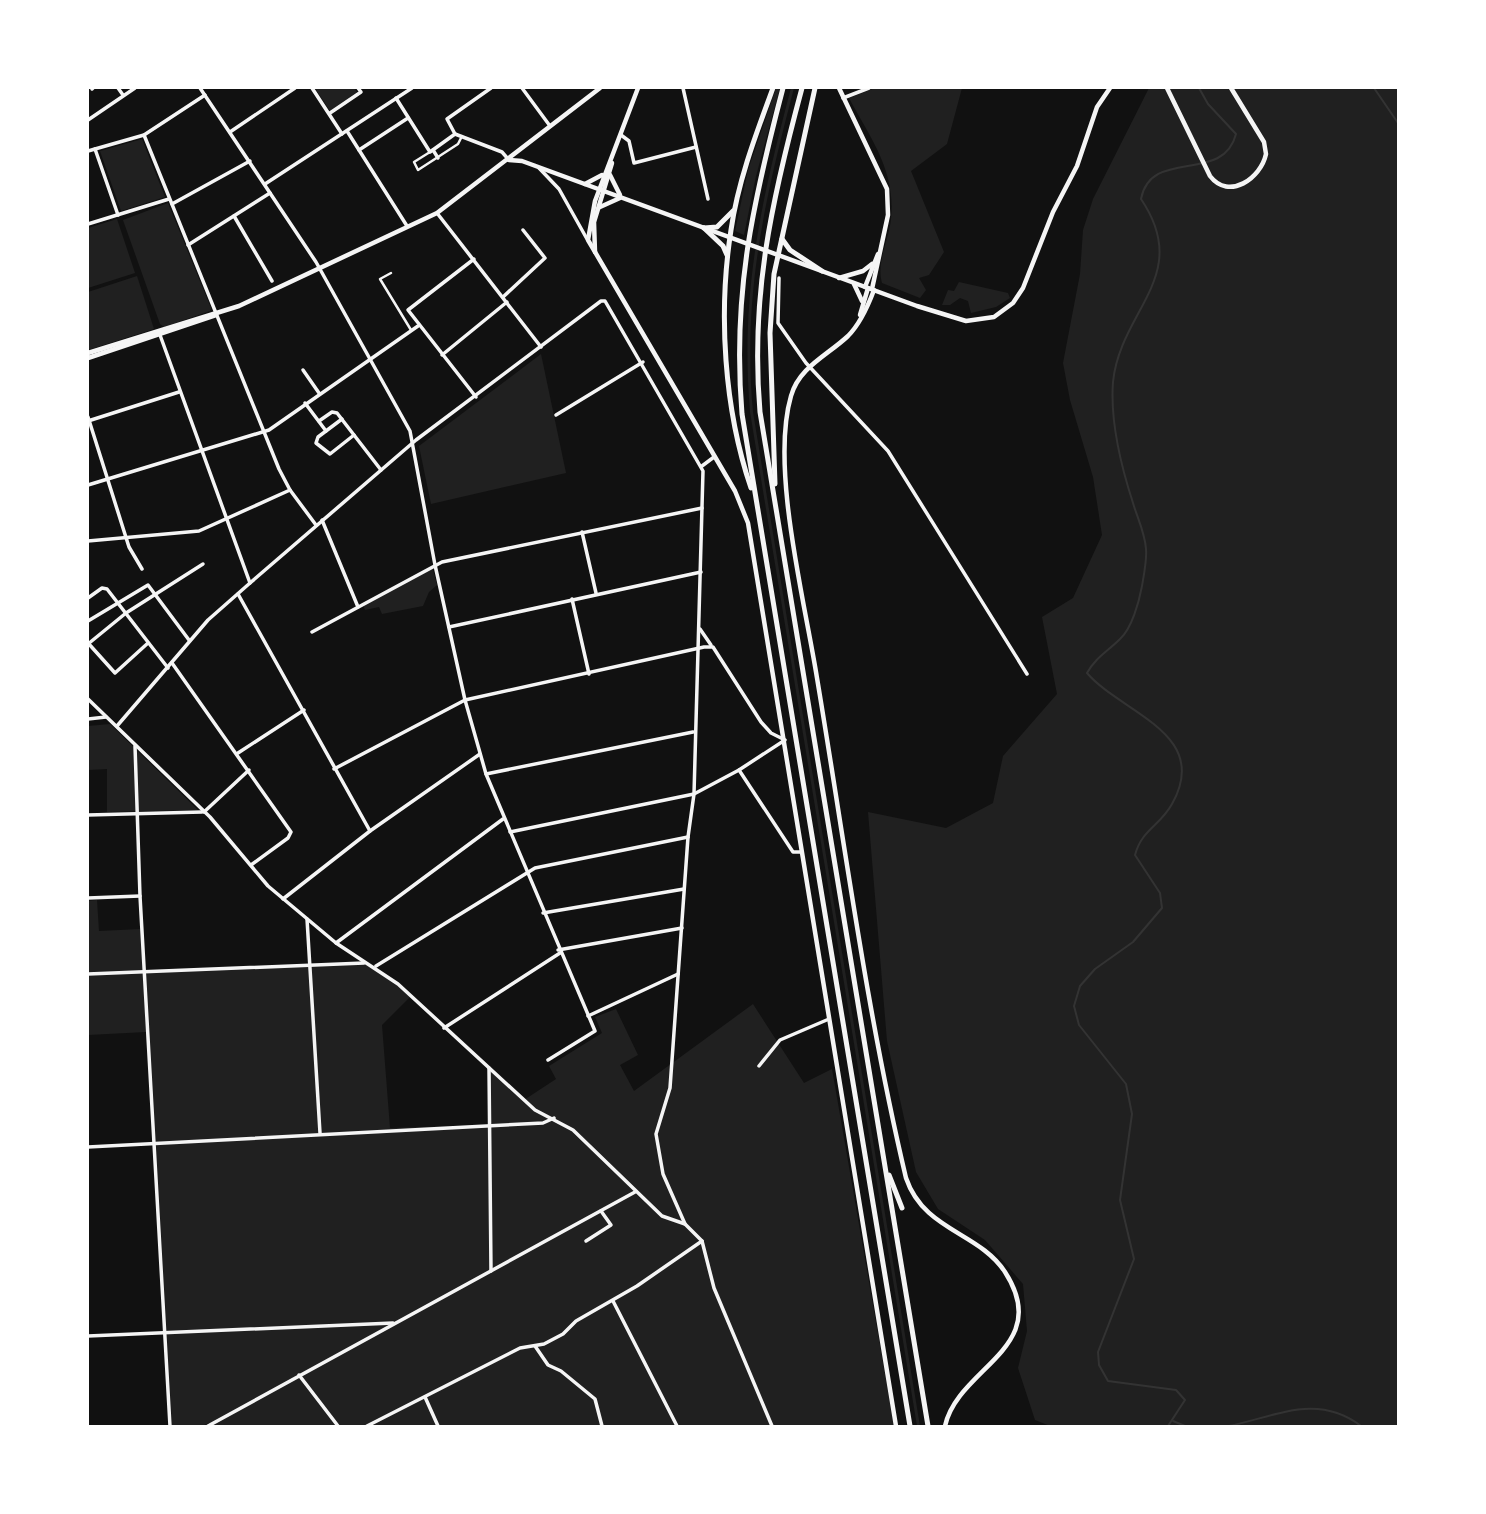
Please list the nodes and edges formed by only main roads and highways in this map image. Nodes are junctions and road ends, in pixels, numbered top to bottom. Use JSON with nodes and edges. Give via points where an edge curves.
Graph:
{"nodes":[{"id":1,"x":600,"y":88,"type":"edge"},
{"id":2,"x":638,"y":88,"type":"edge"},
{"id":3,"x":773,"y":88,"type":"edge"},
{"id":4,"x":783,"y":88,"type":"edge"},
{"id":5,"x":802,"y":88,"type":"edge"},
{"id":6,"x":816,"y":88,"type":"edge"},
{"id":7,"x":839,"y":88,"type":"edge"},
{"id":8,"x":1110,"y":88,"type":"edge"},
{"id":9,"x":1167,"y":88,"type":"edge"},
{"id":10,"x":1231,"y":88,"type":"edge"},
{"id":11,"x":592,"y":90,"type":"edge"},
{"id":12,"x":509,"y":160,"type":"junction"},
{"id":13,"x":608,"y":173,"type":"junction"},
{"id":14,"x":584,"y":184,"type":"junction"},
{"id":15,"x":602,"y":191,"type":"junction"},
{"id":16,"x":623,"y":198,"type":"junction"},
{"id":17,"x":735,"y":209,"type":"junction"},
{"id":18,"x":597,"y":211,"type":"junction"},
{"id":19,"x":704,"y":228,"type":"junction"},
{"id":20,"x":782,"y":236,"type":"junction"},
{"id":21,"x":733,"y":238,"type":"junction"},
{"id":22,"x":882,"y":244,"type":"junction"},
{"id":23,"x":774,"y":253,"type":"junction"},
{"id":24,"x":597,"y":256,"type":"junction"},
{"id":25,"x":727,"y":258,"type":"junction"},
{"id":26,"x":876,"y":260,"type":"junction"},
{"id":27,"x":822,"y":271,"type":"junction"},
{"id":28,"x":839,"y":278,"type":"junction"},
{"id":29,"x":853,"y":282,"type":"junction"},
{"id":30,"x":870,"y":289,"type":"junction"},
{"id":31,"x":862,"y":306,"type":"junction"},
{"id":32,"x":860,"y":320,"type":"junction"},
{"id":33,"x":88,"y":356,"type":"edge"},
{"id":34,"x":776,"y":508,"type":"junction"},
{"id":35,"x":759,"y":510,"type":"junction"},
{"id":36,"x":884,"y":1162,"type":"junction"},
{"id":37,"x":902,"y":1208,"type":"dead end"},
{"id":38,"x":896,"y":1426,"type":"edge"},
{"id":39,"x":909,"y":1426,"type":"edge"},
{"id":40,"x":928,"y":1426,"type":"edge"},
{"id":41,"x":945,"y":1426,"type":"edge"}],
"edges":[{"from":1,"to":11,"type":"main road"},
{"from":2,"to":13,"type":"main road"},
{"from":3,"to":17,"type":"highway","via":[[745,165]]},
{"from":4,"to":35,"type":"highway","via":[[750,222],[739,310],[742,414]]},
{"from":5,"to":34,"type":"highway","via":[[768,225],[756,320],[760,412]]},
{"from":6,"to":20,"type":"highway"},
{"from":7,"to":22,"type":"main road","via":[[885,180],[889,202]]},
{"from":8,"to":30,"type":"main road","via":[[1097,107],[1077,166],[1052,212],[1023,288],[1006,309],[993,317],[966,321]]},
{"from":9,"to":10,"type":"main road","via":[[1208,172],[1221,186],[1237,187],[1252,177],[1266,158],[1264,142]]},
{"from":11,"to":12,"type":"main road"},
{"from":12,"to":14,"type":"main road"},
{"from":12,"to":33,"type":"main road","via":[[437,213],[217,315]]},
{"from":13,"to":14,"type":"main road"},
{"from":13,"to":15,"type":"main road"},
{"from":13,"to":16,"type":"main road"},
{"from":14,"to":15,"type":"main road"},
{"from":15,"to":16,"type":"main road"},
{"from":15,"to":18,"type":"main road"},
{"from":15,"to":24,"type":"main road","via":[[589,220],[587,240]]},
{"from":16,"to":18,"type":"main road","via":[[606,202]]},
{"from":16,"to":19,"type":"main road"},
{"from":17,"to":19,"type":"highway","via":[[723,223]]},
{"from":17,"to":21,"type":"highway"},
{"from":18,"to":24,"type":"main road","via":[[593,232]]},
{"from":19,"to":21,"type":"main road"},
{"from":19,"to":25,"type":"highway","via":[[723,246]]},
{"from":20,"to":23,"type":"highway"},
{"from":20,"to":27,"type":"highway","via":[[790,250]]},
{"from":21,"to":23,"type":"main road"},
{"from":21,"to":25,"type":"highway"},
{"from":22,"to":26,"type":"main road"},
{"from":22,"to":30,"type":"main road"},
{"from":23,"to":27,"type":"main road"},
{"from":23,"to":34,"type":"highway","via":[[770,332]]},
{"from":24,"to":38,"type":"main road","via":[[740,500],[751,535]]},
{"from":25,"to":35,"type":"highway","via":[[731,398],[746,473]]},
{"from":26,"to":28,"type":"main road","via":[[863,271]]},
{"from":26,"to":30,"type":"main road"},
{"from":27,"to":28,"type":"main road"},
{"from":28,"to":29,"type":"main road"},
{"from":29,"to":30,"type":"main road"},
{"from":29,"to":31,"type":"main road"},
{"from":30,"to":31,"type":"main road"},
{"from":30,"to":32,"type":"main road"},
{"from":31,"to":32,"type":"main road"},
{"from":32,"to":41,"type":"main road","via":[[794,387],[784,458],[862,953],[902,1163],[911,1190],[926,1211],[998,1263],[1012,1283],[1018,1308],[1012,1339],[959,1396]]},
{"from":34,"to":36,"type":"highway"},
{"from":35,"to":39,"type":"highway"},
{"from":36,"to":37,"type":"highway"},
{"from":36,"to":40,"type":"highway"}]}
